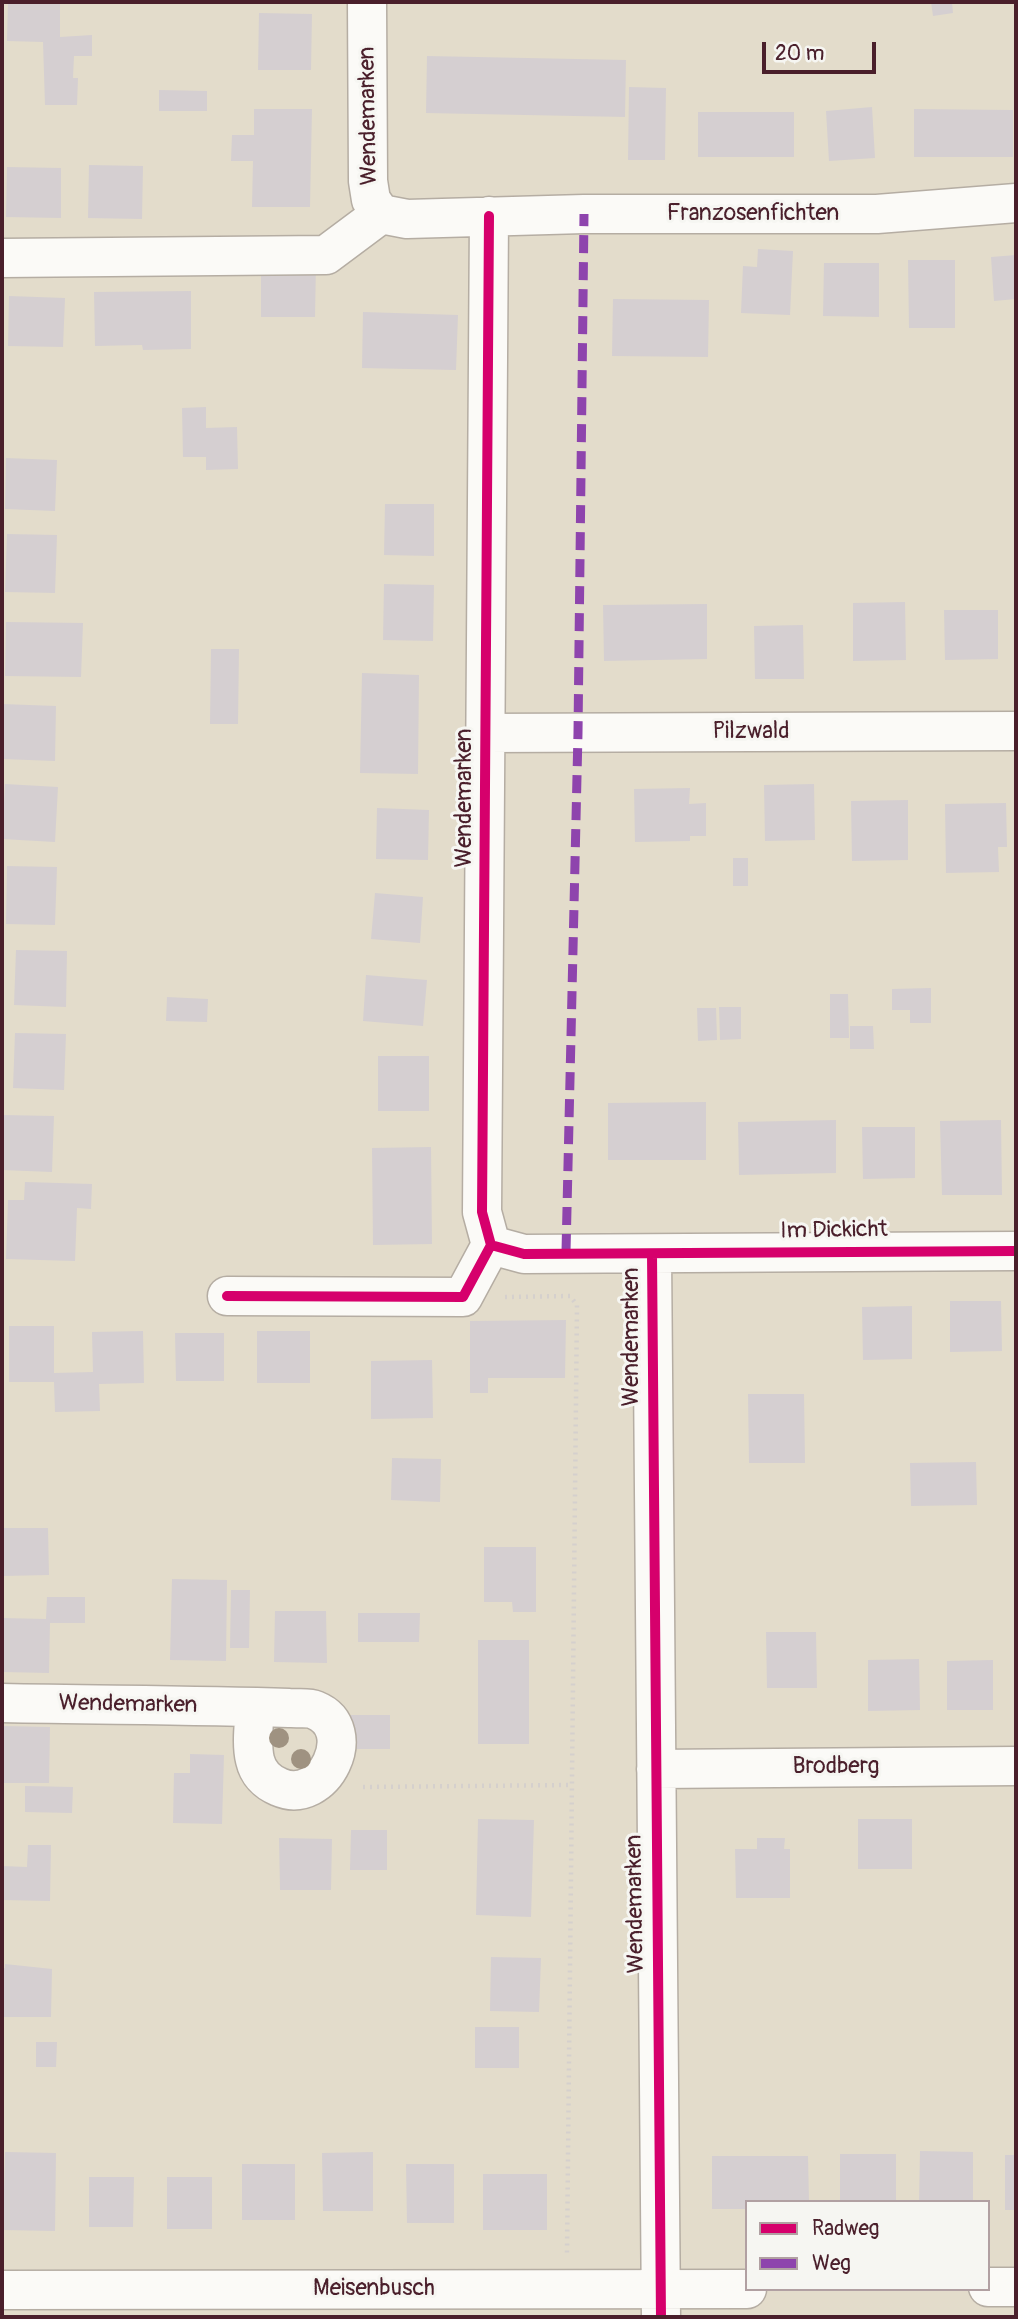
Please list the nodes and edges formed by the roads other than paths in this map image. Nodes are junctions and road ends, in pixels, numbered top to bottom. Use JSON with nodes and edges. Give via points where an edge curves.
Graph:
{"nodes":[{"id":1,"x":367,"y":2,"type":"edge"},
{"id":2,"x":1016,"y":203,"type":"edge"},
{"id":3,"x":381,"y":214,"type":"junction"},
{"id":4,"x":489,"y":216,"type":"junction"},
{"id":5,"x":2,"y":258,"type":"edge"},
{"id":6,"x":1016,"y":731,"type":"edge"},
{"id":7,"x":486,"y":733,"type":"junction"},
{"id":8,"x":491,"y":1245,"type":"junction"},
{"id":9,"x":1016,"y":1251,"type":"edge"},
{"id":10,"x":652,"y":1254,"type":"junction"},
{"id":11,"x":227,"y":1296,"type":"dead end"},
{"id":12,"x":2,"y":1703,"type":"edge"},
{"id":13,"x":255,"y":1707,"type":"junction"},
{"id":14,"x":1016,"y":1766,"type":"edge"},
{"id":15,"x":656,"y":1769,"type":"junction"},
{"id":16,"x":990,"y":2287,"type":"edge"},
{"id":17,"x":1016,"y":2287,"type":"edge"},
{"id":18,"x":745,"y":2289,"type":"edge"},
{"id":19,"x":2,"y":2290,"type":"edge"},
{"id":20,"x":661,"y":2304,"type":"edge"}],
"edges":[{"from":1,"to":3,"type":"street","name":"Wendemarken","via":[[368,181],[371,200]]},
{"from":2,"to":4,"type":"street","name":"Franzosenfichten","via":[[877,214]]},
{"from":3,"to":4,"type":"street","name":"Wendemarken","via":[[407,219]]},
{"from":3,"to":5,"type":"street","via":[[326,255]]},
{"from":4,"to":7,"type":"street","name":"Wendemarken"},
{"from":6,"to":7,"type":"street","name":"Pilzwald"},
{"from":7,"to":8,"type":"street","name":"Wendemarken","via":[[482,1212]]},
{"from":8,"to":10,"type":"street","name":"Wendemarken","via":[[524,1254]]},
{"from":8,"to":11,"type":"street","via":[[463,1297]]},
{"from":9,"to":10,"type":"street","name":"Im Dickicht"},
{"from":10,"to":15,"type":"street","name":"Wendemarken"},
{"from":12,"to":13,"type":"street","name":"Wendemarken"},
{"from":13,"to":13,"type":"street","name":"Wendemarken","via":[[255,1760],[261,1774],[284,1789],[309,1787],[321,1780],[336,1756],[332,1725],[314,1709]]},
{"from":14,"to":15,"type":"street","name":"Brodberg"},
{"from":15,"to":20,"type":"street","name":"Wendemarken"},
{"from":16,"to":17,"type":"street"},
{"from":18,"to":20,"type":"street","name":"Meisenbusch"},
{"from":19,"to":20,"type":"street","name":"Meisenbusch","via":[[566,2289]]}]}
